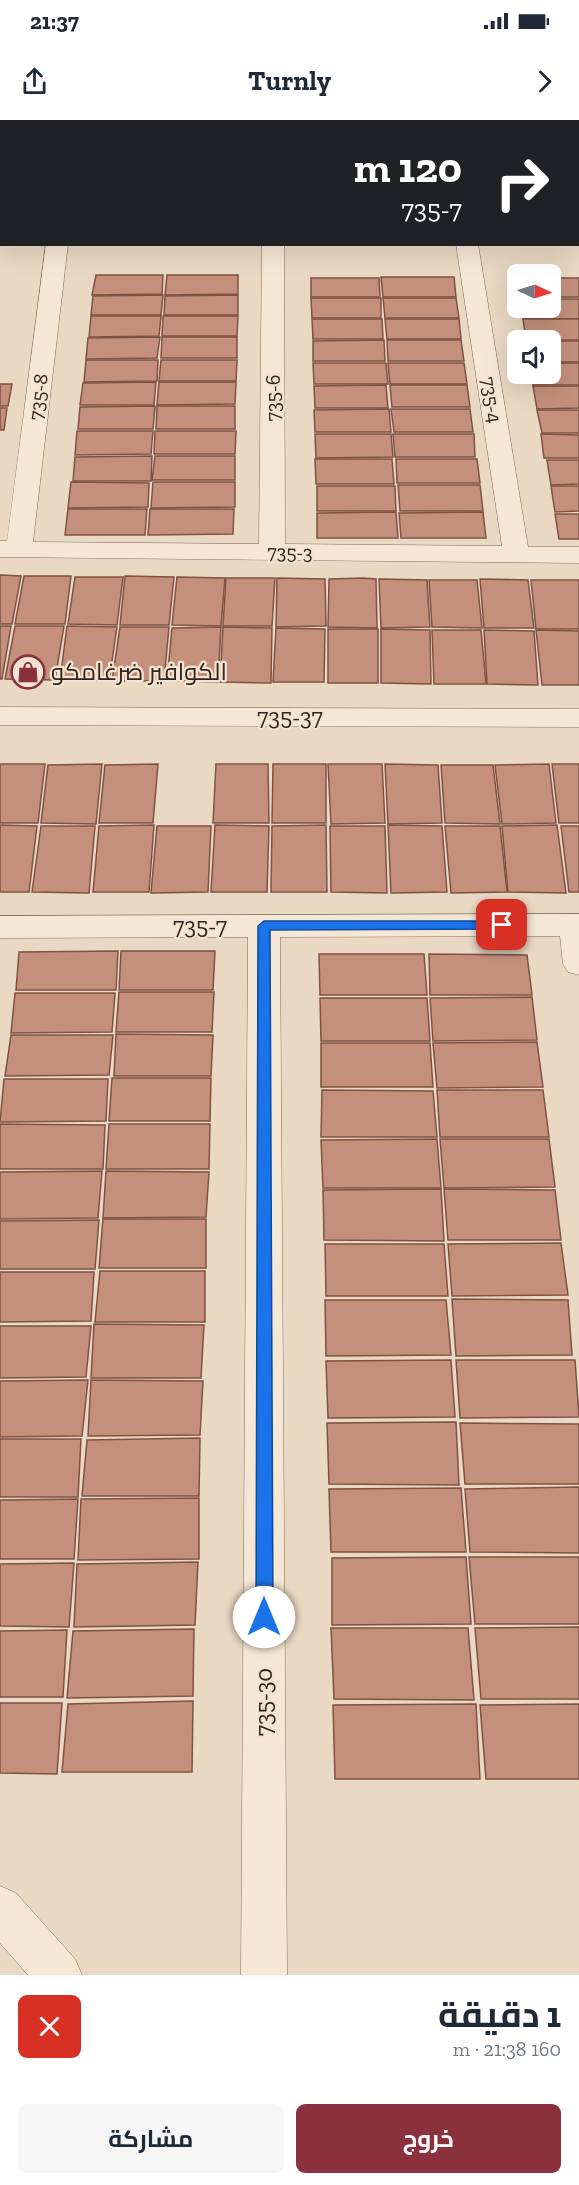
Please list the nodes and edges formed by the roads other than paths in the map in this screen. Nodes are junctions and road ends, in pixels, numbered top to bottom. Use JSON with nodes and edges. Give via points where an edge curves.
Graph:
{"nodes":[{"id":1,"x":57,"y":246,"type":"edge"},
{"id":2,"x":273,"y":246,"type":"edge"},
{"id":3,"x":468,"y":246,"type":"edge"},
{"id":4,"x":10,"y":549,"type":"edge"},
{"id":5,"x":272,"y":552,"type":"junction"},
{"id":6,"x":516,"y":555,"type":"junction"},
{"id":7,"x":579,"y":555,"type":"edge"},
{"id":8,"x":0,"y":716,"type":"edge"},
{"id":9,"x":579,"y":718,"type":"edge"},
{"id":10,"x":577,"y":925,"type":"edge"},
{"id":11,"x":264,"y":926,"type":"junction"},
{"id":12,"x":0,"y":927,"type":"edge"},
{"id":13,"x":579,"y":964,"type":"edge"},
{"id":14,"x":0,"y":1909,"type":"edge"},
{"id":15,"x":59,"y":1975,"type":"edge"},
{"id":16,"x":264,"y":1975,"type":"edge"}],
"edges":[{"from":1,"to":4,"type":"street","name":"735-8"},
{"from":2,"to":5,"type":"street","name":"735-6"},
{"from":3,"to":6,"type":"street","name":"735-4"},
{"from":4,"to":5,"type":"street","name":"735-3"},
{"from":5,"to":6,"type":"street","name":"735-3"},
{"from":6,"to":7,"type":"street","name":"735-3"},
{"from":8,"to":9,"type":"street","name":"735-37"},
{"from":10,"to":11,"type":"street","name":"735-7"},
{"from":10,"to":13,"type":"street"},
{"from":11,"to":12,"type":"street","name":"735-7"},
{"from":11,"to":16,"type":"street","name":"735-30"},
{"from":14,"to":15,"type":"street"}]}
